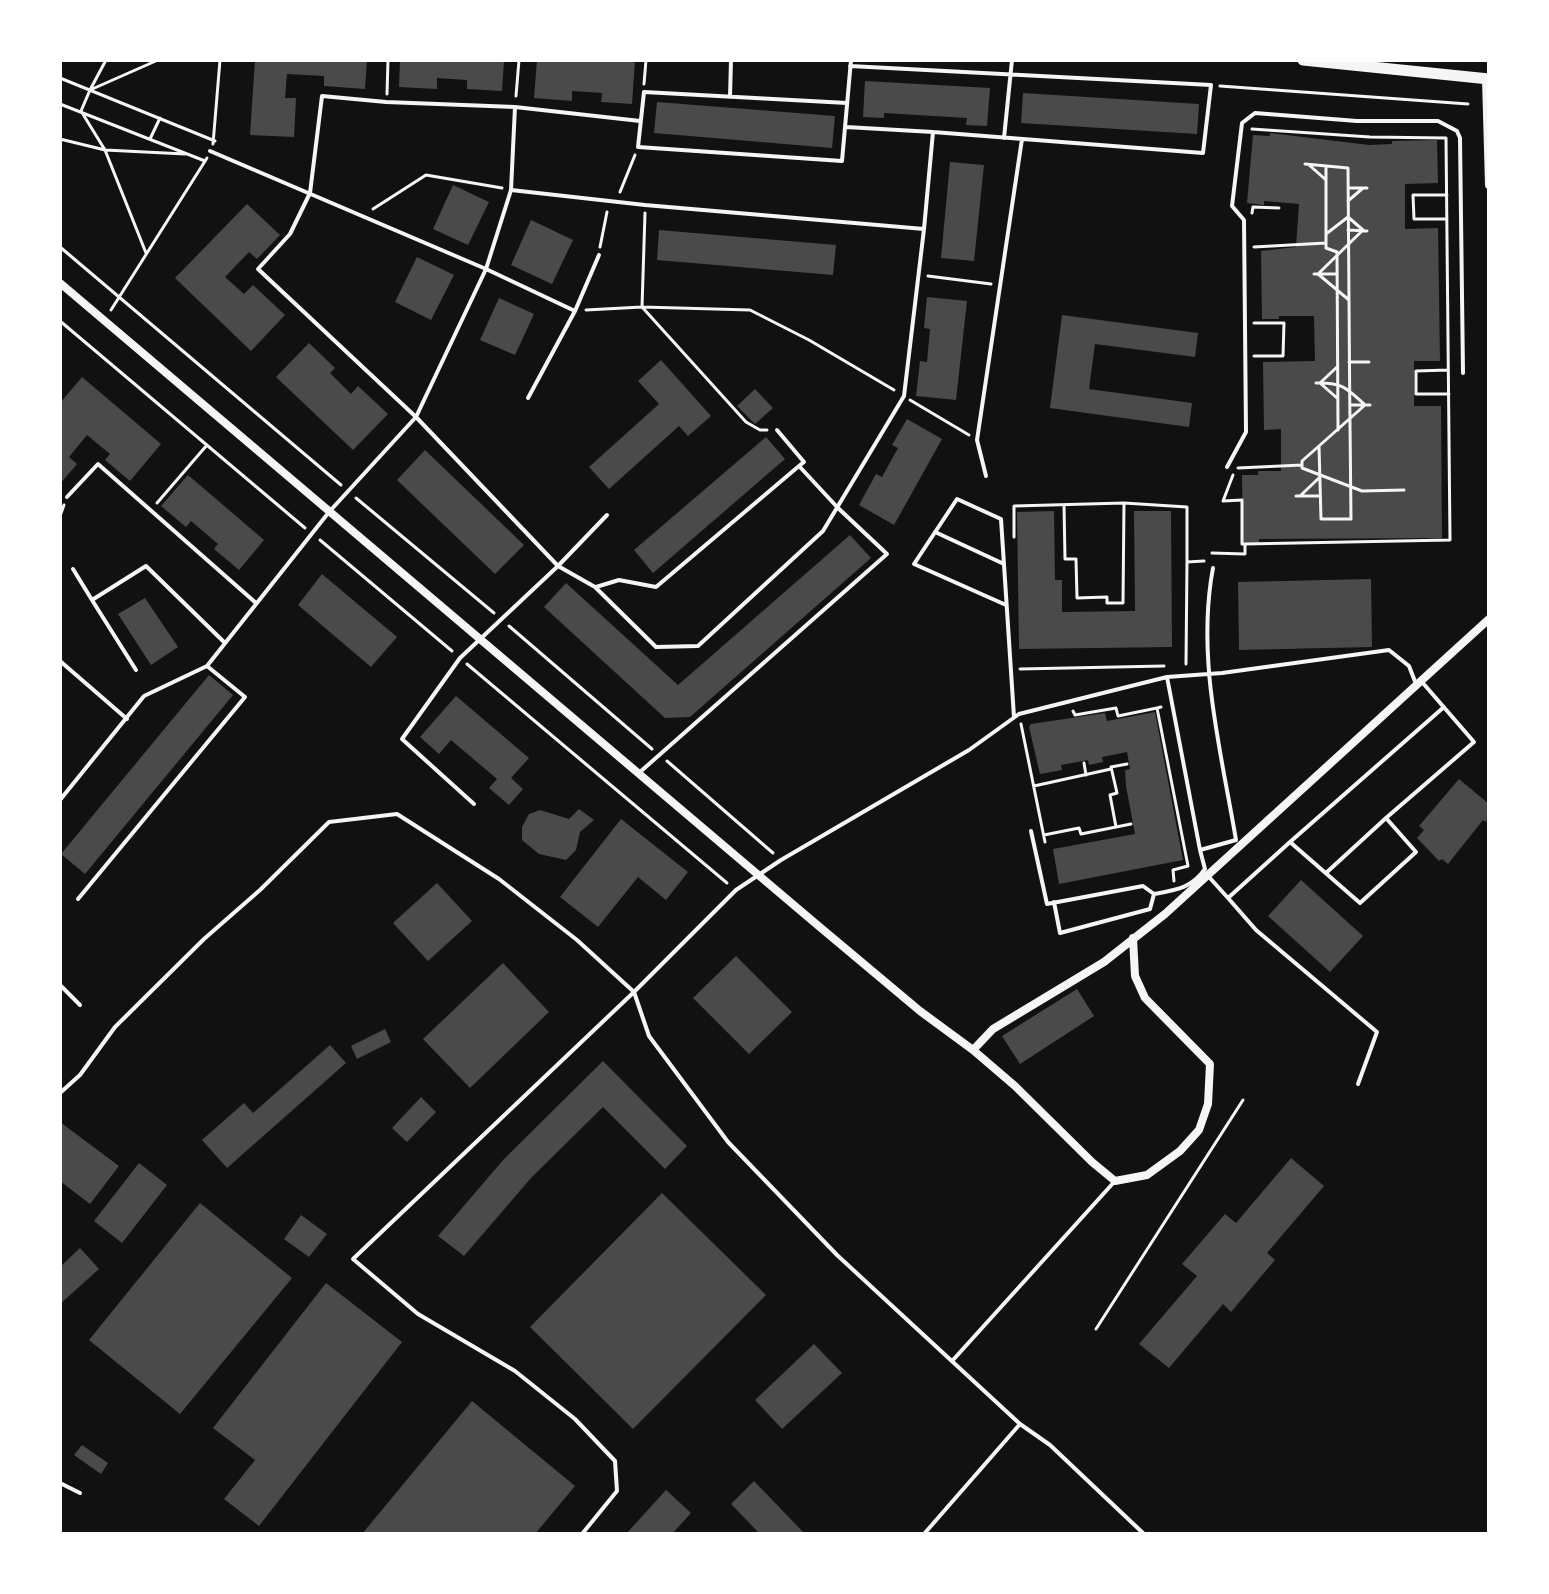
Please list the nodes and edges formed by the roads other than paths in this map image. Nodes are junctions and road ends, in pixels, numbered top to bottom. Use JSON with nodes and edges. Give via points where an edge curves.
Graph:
{"nodes":[{"id":1,"x":731,"y":60,"type":"edge"},
{"id":2,"x":1012,"y":60,"type":"edge"},
{"id":3,"x":1303,"y":60,"type":"edge"},
{"id":4,"x":1319,"y":61,"type":"edge"},
{"id":5,"x":851,"y":63,"type":"edge"},
{"id":6,"x":1011,"y":76,"type":"junction"},
{"id":7,"x":1488,"y":79,"type":"edge"},
{"id":8,"x":730,"y":97,"type":"junction"},
{"id":9,"x":847,"y":103,"type":"junction"},
{"id":10,"x":515,"y":107,"type":"junction"},
{"id":11,"x":640,"y":121,"type":"junction"},
{"id":12,"x":846,"y":127,"type":"junction"},
{"id":13,"x":933,"y":132,"type":"junction"},
{"id":14,"x":1004,"y":138,"type":"junction"},
{"id":15,"x":1022,"y":139,"type":"junction"},
{"id":16,"x":210,"y":151,"type":"road end"},
{"id":17,"x":1489,"y":185,"type":"edge"},
{"id":18,"x":511,"y":190,"type":"junction"},
{"id":19,"x":310,"y":193,"type":"junction"},
{"id":20,"x":924,"y":229,"type":"junction"},
{"id":21,"x":599,"y":255,"type":"road end"},
{"id":22,"x":486,"y":269,"type":"junction"},
{"id":23,"x":60,"y":283,"type":"edge"},
{"id":24,"x":575,"y":311,"type":"junction"},
{"id":25,"x":1463,"y":373,"type":"dead end"},
{"id":26,"x":528,"y":398,"type":"dead end"},
{"id":27,"x":416,"y":417,"type":"junction"},
{"id":28,"x":777,"y":430,"type":"road end"},
{"id":29,"x":799,"y":466,"type":"junction"},
{"id":30,"x":1227,"y":467,"type":"dead end"},
{"id":31,"x":986,"y":476,"type":"dead end"},
{"id":32,"x":67,"y":497,"type":"dead end"},
{"id":33,"x":838,"y":508,"type":"junction"},
{"id":34,"x":329,"y":512,"type":"junction"},
{"id":35,"x":607,"y":515,"type":"dead end"},
{"id":36,"x":935,"y":532,"type":"junction"},
{"id":37,"x":1004,"y":564,"type":"junction"},
{"id":38,"x":558,"y":566,"type":"junction"},
{"id":39,"x":1213,"y":568,"type":"dead end"},
{"id":40,"x":73,"y":569,"type":"dead end"},
{"id":41,"x":595,"y":587,"type":"junction"},
{"id":42,"x":92,"y":600,"type":"junction"},
{"id":43,"x":256,"y":603,"type":"junction"},
{"id":44,"x":1006,"y":605,"type":"junction"},
{"id":45,"x":1488,"y":624,"type":"edge"},
{"id":46,"x":479,"y":639,"type":"junction"},
{"id":47,"x":225,"y":643,"type":"junction"},
{"id":48,"x":60,"y":661,"type":"edge"},
{"id":49,"x":207,"y":666,"type":"junction"},
{"id":50,"x":136,"y":670,"type":"dead end"},
{"id":51,"x":1207,"y":672,"type":"junction"},
{"id":52,"x":1167,"y":677,"type":"junction"},
{"id":53,"x":1420,"y":684,"type":"junction"},
{"id":54,"x":1444,"y":707,"type":"junction"},
{"id":55,"x":1014,"y":717,"type":"junction"},
{"id":56,"x":127,"y":719,"type":"junction"},
{"id":57,"x":638,"y":773,"type":"junction"},
{"id":58,"x":61,"y":797,"type":"edge"},
{"id":59,"x":474,"y":804,"type":"dead end"},
{"id":60,"x":1386,"y":818,"type":"junction"},
{"id":61,"x":1031,"y":831,"type":"dead end"},
{"id":62,"x":1290,"y":842,"type":"junction"},
{"id":63,"x":1200,"y":850,"type":"junction"},
{"id":64,"x":1326,"y":873,"type":"junction"},
{"id":65,"x":758,"y":874,"type":"junction"},
{"id":66,"x":1207,"y":875,"type":"junction"},
{"id":67,"x":1154,"y":894,"type":"junction"},
{"id":68,"x":1228,"y":898,"type":"junction"},
{"id":69,"x":78,"y":899,"type":"dead end"},
{"id":70,"x":1054,"y":902,"type":"junction"},
{"id":71,"x":1133,"y":938,"type":"junction"},
{"id":72,"x":60,"y":985,"type":"edge"},
{"id":73,"x":634,"y":992,"type":"junction"},
{"id":74,"x":80,"y":1005,"type":"dead end"},
{"id":75,"x":973,"y":1050,"type":"junction"},
{"id":76,"x":1358,"y":1084,"type":"dead end"},
{"id":77,"x":60,"y":1093,"type":"edge"},
{"id":78,"x":1115,"y":1181,"type":"junction"},
{"id":79,"x":952,"y":1361,"type":"junction"},
{"id":80,"x":1020,"y":1424,"type":"junction"},
{"id":81,"x":60,"y":1483,"type":"edge"},
{"id":82,"x":80,"y":1493,"type":"dead end"},
{"id":83,"x":582,"y":1534,"type":"edge"},
{"id":84,"x":924,"y":1534,"type":"edge"},
{"id":85,"x":1144,"y":1534,"type":"edge"}],
"edges":[{"from":1,"to":8,"type":"lane"},
{"from":2,"to":6,"type":"lane"},
{"from":3,"to":4,"type":"main road"},
{"from":4,"to":7,"type":"main road"},
{"from":5,"to":6,"type":"lane"},
{"from":5,"to":9,"type":"lane"},
{"from":6,"to":14,"type":"lane"},
{"from":6,"to":15,"type":"lane","via":[[1211,85],[1203,153]]},
{"from":7,"to":17,"type":"street"},
{"from":8,"to":9,"type":"lane"},
{"from":8,"to":11,"type":"lane","via":[[644,92]]},
{"from":9,"to":12,"type":"lane"},
{"from":10,"to":11,"type":"lane"},
{"from":10,"to":18,"type":"lane"},
{"from":10,"to":19,"type":"lane","via":[[322,96]]},
{"from":11,"to":12,"type":"lane","via":[[638,147],[842,161]]},
{"from":12,"to":13,"type":"lane"},
{"from":13,"to":14,"type":"lane"},
{"from":13,"to":20,"type":"lane"},
{"from":14,"to":15,"type":"lane"},
{"from":15,"to":31,"type":"lane","via":[[977,440]]},
{"from":16,"to":19,"type":"lane"},
{"from":18,"to":20,"type":"lane"},
{"from":18,"to":22,"type":"lane"},
{"from":19,"to":22,"type":"lane"},
{"from":19,"to":27,"type":"lane","via":[[290,234],[258,269]]},
{"from":20,"to":33,"type":"lane","via":[[904,396]]},
{"from":21,"to":24,"type":"lane"},
{"from":22,"to":24,"type":"lane"},
{"from":22,"to":27,"type":"lane"},
{"from":23,"to":34,"type":"street"},
{"from":24,"to":26,"type":"lane"},
{"from":25,"to":30,"type":"lane","via":[[1457,131],[1438,121],[1255,113],[1242,123],[1232,206],[1244,220],[1246,432]]},
{"from":27,"to":34,"type":"lane"},
{"from":27,"to":38,"type":"lane"},
{"from":28,"to":29,"type":"lane","via":[[804,462]]},
{"from":29,"to":33,"type":"lane"},
{"from":29,"to":41,"type":"lane","via":[[656,587],[619,580]]},
{"from":32,"to":43,"type":"lane","via":[[98,464]]},
{"from":33,"to":41,"type":"lane","via":[[823,531],[698,646],[656,647]]},
{"from":33,"to":57,"type":"lane","via":[[887,554]]},
{"from":34,"to":43,"type":"lane"},
{"from":34,"to":46,"type":"street"},
{"from":35,"to":38,"type":"lane"},
{"from":36,"to":37,"type":"lane"},
{"from":36,"to":37,"type":"lane","via":[[957,499],[1001,519]]},
{"from":36,"to":44,"type":"lane","via":[[914,564]]},
{"from":37,"to":44,"type":"lane"},
{"from":38,"to":41,"type":"lane"},
{"from":38,"to":46,"type":"lane"},
{"from":39,"to":51,"type":"lane"},
{"from":40,"to":42,"type":"lane"},
{"from":42,"to":47,"type":"lane","via":[[146,566]]},
{"from":42,"to":50,"type":"lane"},
{"from":43,"to":47,"type":"lane"},
{"from":44,"to":55,"type":"lane"},
{"from":45,"to":53,"type":"street"},
{"from":46,"to":57,"type":"street"},
{"from":46,"to":59,"type":"lane","via":[[402,739]]},
{"from":47,"to":49,"type":"lane"},
{"from":48,"to":56,"type":"lane"},
{"from":49,"to":56,"type":"lane","via":[[144,696]]},
{"from":49,"to":69,"type":"lane","via":[[245,697]]},
{"from":51,"to":52,"type":"lane"},
{"from":51,"to":53,"type":"lane","via":[[1389,650]]},
{"from":51,"to":63,"type":"lane","via":[[1236,840]]},
{"from":52,"to":55,"type":"lane"},
{"from":52,"to":63,"type":"lane"},
{"from":53,"to":54,"type":"lane"},
{"from":53,"to":66,"type":"street"},
{"from":54,"to":60,"type":"lane","via":[[1474,742]]},
{"from":54,"to":62,"type":"lane"},
{"from":55,"to":65,"type":"lane","via":[[969,750]]},
{"from":56,"to":58,"type":"lane"},
{"from":57,"to":65,"type":"street"},
{"from":60,"to":64,"type":"lane"},
{"from":60,"to":64,"type":"lane","via":[[1416,852],[1360,903]]},
{"from":61,"to":70,"type":"lane","via":[[1047,904]]},
{"from":62,"to":64,"type":"lane"},
{"from":62,"to":68,"type":"lane"},
{"from":63,"to":67,"type":"lane","via":[[1205,869],[1198,879],[1184,888]]},
{"from":65,"to":73,"type":"lane"},
{"from":65,"to":75,"type":"street"},
{"from":66,"to":68,"type":"lane"},
{"from":66,"to":71,"type":"street"},
{"from":67,"to":70,"type":"lane","via":[[1143,886]]},
{"from":67,"to":70,"type":"lane","via":[[1150,909],[1060,933]]},
{"from":68,"to":76,"type":"lane","via":[[1256,930],[1377,1032]]},
{"from":71,"to":75,"type":"street","via":[[1104,962],[993,1029]]},
{"from":71,"to":78,"type":"street","via":[[1135,976],[1145,998],[1210,1064],[1208,1104],[1199,1130],[1180,1151],[1147,1175]]},
{"from":72,"to":74,"type":"lane"},
{"from":73,"to":77,"type":"lane","via":[[499,879],[397,814],[329,822],[115,1027]]},
{"from":73,"to":79,"type":"lane","via":[[649,1036],[728,1142],[837,1255]]},
{"from":73,"to":83,"type":"lane","via":[[353,1259],[418,1314],[515,1371],[575,1419],[615,1461],[617,1491]]},
{"from":75,"to":78,"type":"street"},
{"from":78,"to":79,"type":"lane"},
{"from":79,"to":80,"type":"lane"},
{"from":80,"to":84,"type":"lane"},
{"from":80,"to":85,"type":"lane","via":[[1050,1445]]},
{"from":81,"to":82,"type":"lane"}]}
